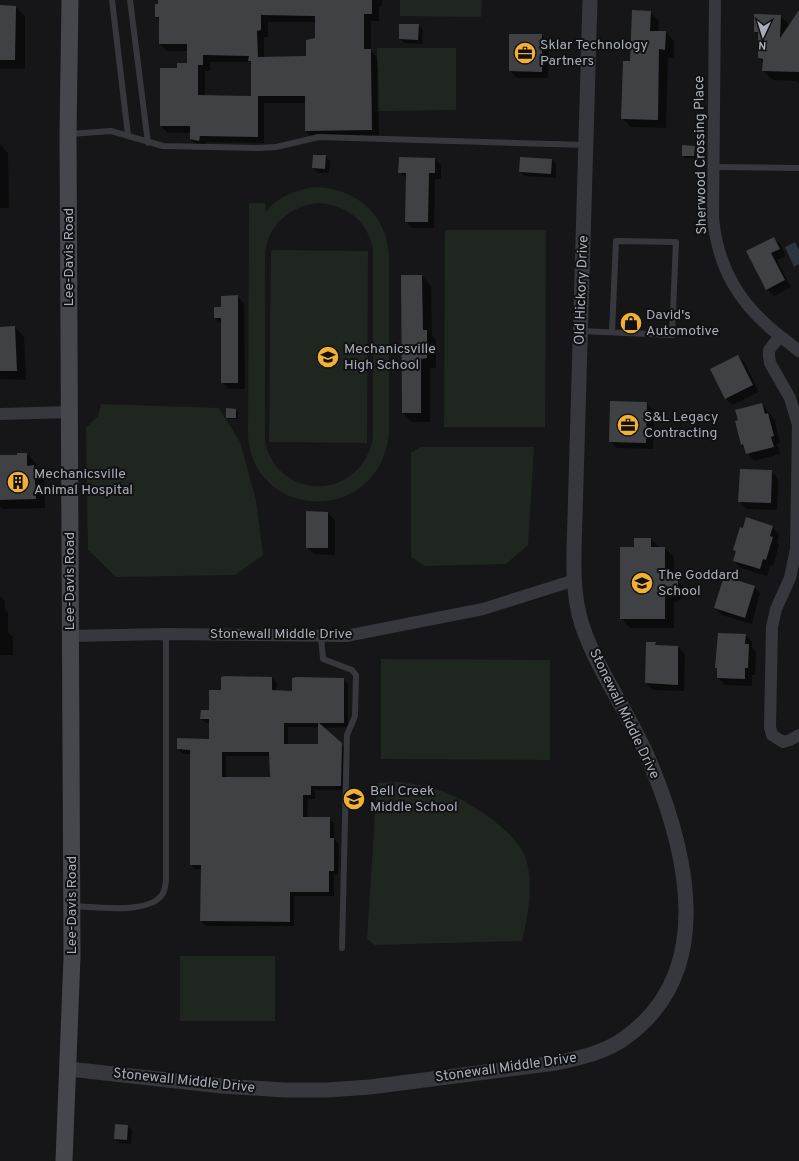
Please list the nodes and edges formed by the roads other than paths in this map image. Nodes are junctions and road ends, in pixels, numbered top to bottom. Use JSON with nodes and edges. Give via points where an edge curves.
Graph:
{"nodes":[{"id":1,"x":70,"y":0,"type":"edge"},
{"id":2,"x":112,"y":0,"type":"edge"},
{"id":3,"x":130,"y":0,"type":"edge"},
{"id":4,"x":590,"y":0,"type":"edge"},
{"id":5,"x":716,"y":0,"type":"edge"},
{"id":6,"x":68,"y":134,"type":"junction"},
{"id":7,"x":128,"y":136,"type":"junction"},
{"id":8,"x":148,"y":143,"type":"junction"},
{"id":9,"x":587,"y":145,"type":"junction"},
{"id":10,"x":714,"y":167,"type":"junction"},
{"id":11,"x":799,"y":168,"type":"edge"},
{"id":12,"x":580,"y":331,"type":"junction"},
{"id":13,"x":612,"y":332,"type":"junction"},
{"id":14,"x":780,"y":336,"type":"junction"},
{"id":15,"x":799,"y":351,"type":"edge"},
{"id":16,"x":70,"y":412,"type":"junction"},
{"id":17,"x":0,"y":414,"type":"edge"},
{"id":18,"x":575,"y":580,"type":"junction"},
{"id":19,"x":166,"y":634,"type":"junction"},
{"id":20,"x":70,"y":636,"type":"junction"},
{"id":21,"x":321,"y":636,"type":"junction"},
{"id":22,"x":799,"y":735,"type":"edge"},
{"id":23,"x":72,"y":906,"type":"junction"},
{"id":24,"x":342,"y":948,"type":"dead end"},
{"id":25,"x":69,"y":1069,"type":"junction"},
{"id":26,"x":64,"y":1161,"type":"edge"}],
"edges":[{"from":1,"to":6,"type":"main road","name":"Lee-Davis Road"},
{"from":2,"to":7,"type":"lane"},
{"from":3,"to":8,"type":"lane"},
{"from":4,"to":9,"type":"street","name":"Old Hickory Drive"},
{"from":5,"to":10,"type":"street","name":"Sherwood Crossing Place"},
{"from":6,"to":7,"type":"lane","via":[[111,131]]},
{"from":6,"to":16,"type":"main road","name":"Lee-Davis Road"},
{"from":7,"to":8,"type":"lane"},
{"from":8,"to":9,"type":"lane","via":[[163,146],[258,148],[276,147],[319,137]]},
{"from":9,"to":12,"type":"street","name":"Old Hickory Drive"},
{"from":10,"to":11,"type":"lane"},
{"from":10,"to":14,"type":"street","name":"Sherwood Crossing Place","via":[[715,235],[726,274],[756,315]]},
{"from":12,"to":13,"type":"lane"},
{"from":12,"to":18,"type":"street","name":"Old Hickory Drive"},
{"from":13,"to":13,"type":"lane","via":[[672,335],[676,242],[616,241]]},
{"from":14,"to":15,"type":"street","name":"Sherwood Crossing Place"},
{"from":14,"to":22,"type":"street","via":[[770,350],[769,356],[770,363],[790,398],[798,425],[796,549],[790,578],[776,609],[772,627],[770,727],[772,735],[783,742]]},
{"from":16,"to":17,"type":"street"},
{"from":16,"to":20,"type":"main road","name":"Lee-Davis Road"},
{"from":18,"to":21,"type":"street","name":"Stonewall Middle Drive","via":[[483,609],[346,636]]},
{"from":18,"to":25,"type":"street","name":"Stonewall Middle Drive","via":[[576,604],[582,625],[590,646],[645,751],[660,789],[679,853],[684,880],[687,922],[685,943],[678,967],[667,992],[655,1010],[637,1028],[604,1049],[556,1063],[348,1088],[285,1090],[238,1087]]},
{"from":19,"to":20,"type":"street","name":"Stonewall Middle Drive"},
{"from":19,"to":21,"type":"street","name":"Stonewall Middle Drive"},
{"from":19,"to":23,"type":"lane","via":[[164,893],[158,900],[142,907]]},
{"from":20,"to":23,"type":"main road","name":"Lee-Davis Road"},
{"from":21,"to":24,"type":"lane","via":[[323,659],[356,674],[355,716],[347,735]]},
{"from":23,"to":25,"type":"main road","name":"Lee-Davis Road"},
{"from":25,"to":26,"type":"main road","name":"Lee-Davis Road"}]}
